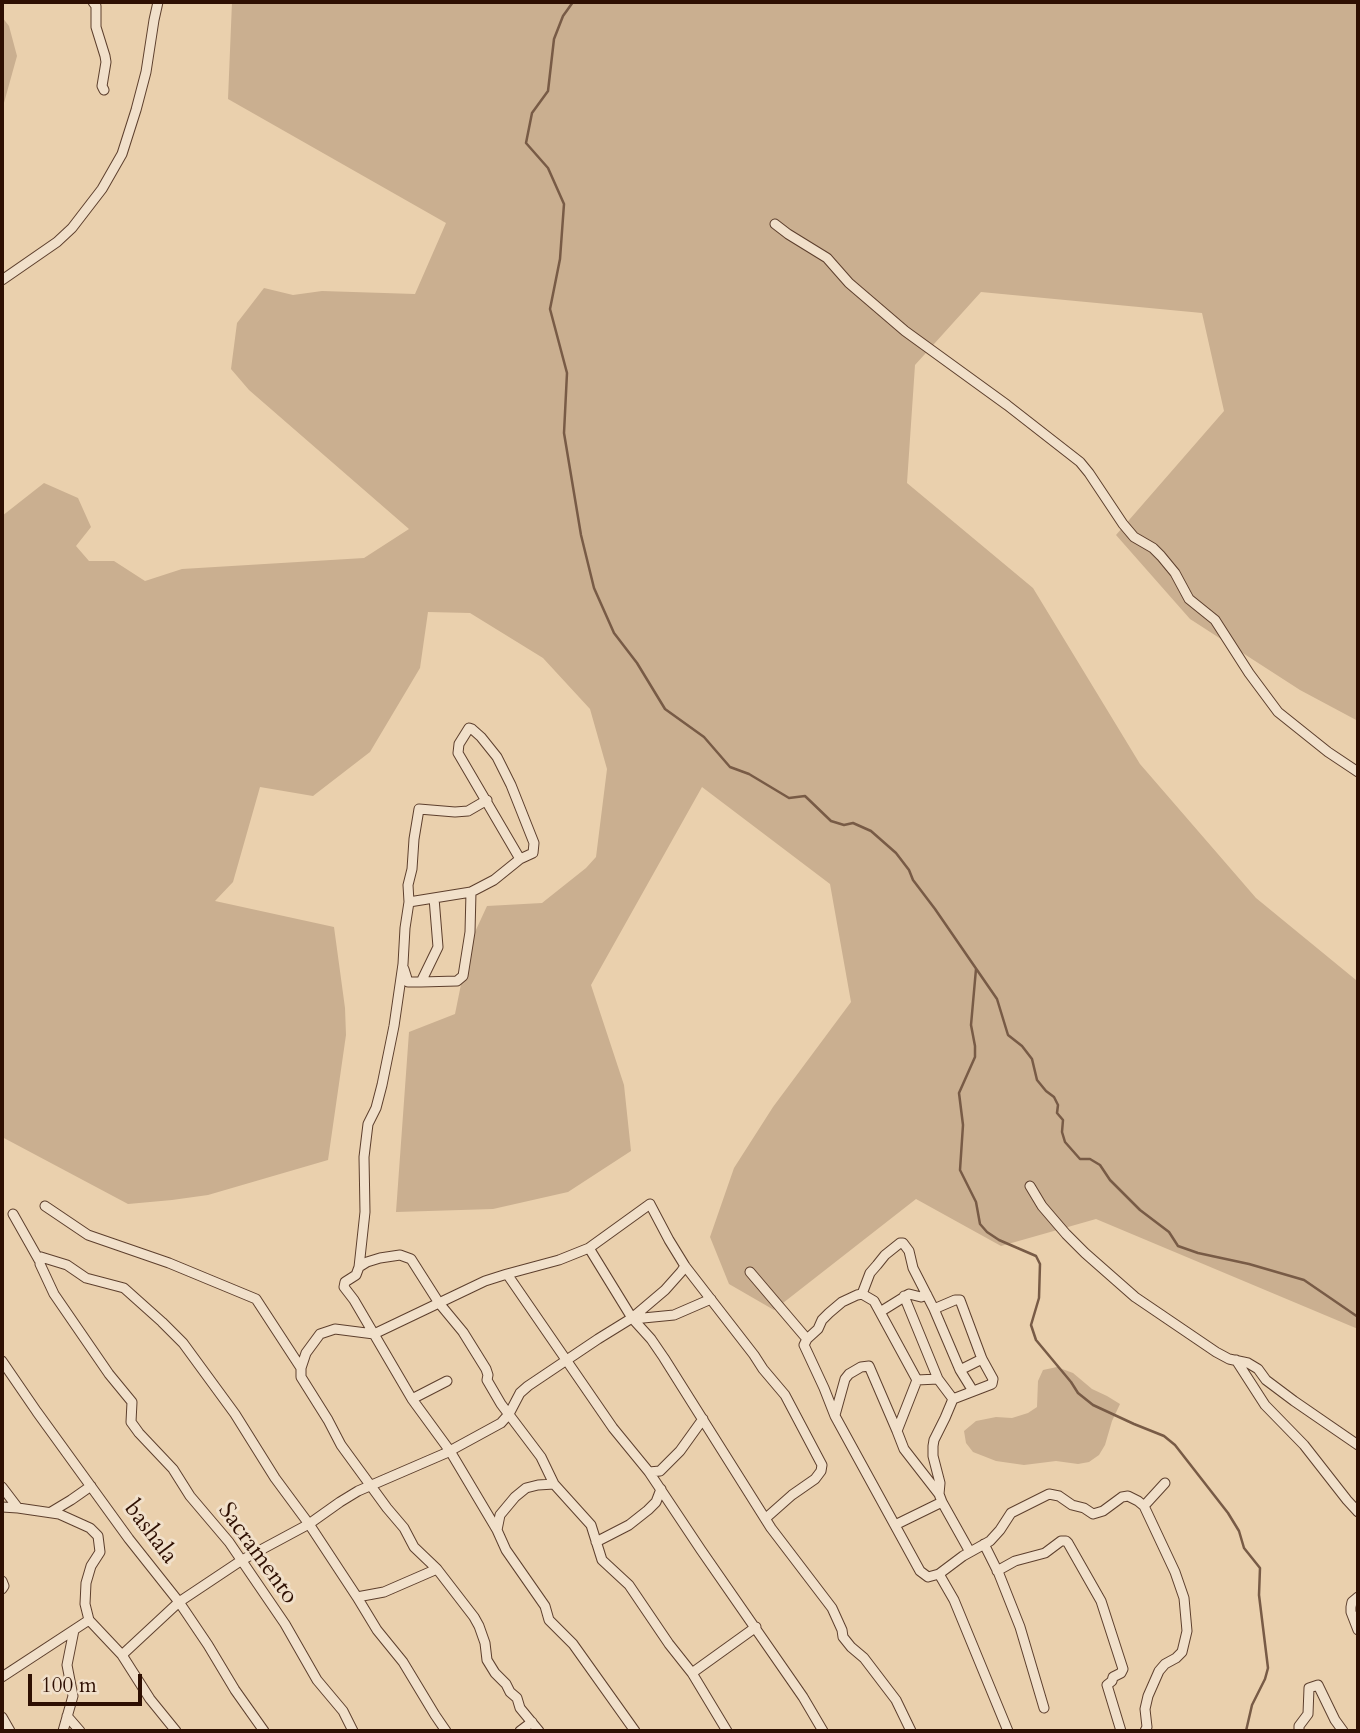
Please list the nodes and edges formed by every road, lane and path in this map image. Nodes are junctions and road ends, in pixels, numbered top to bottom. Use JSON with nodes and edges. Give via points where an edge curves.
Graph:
{"nodes":[{"id":1,"x":93,"y":2,"type":"edge"},
{"id":2,"x":158,"y":2,"type":"edge"},
{"id":3,"x":104,"y":90,"type":"dead end"},
{"id":4,"x":775,"y":223,"type":"dead end"},
{"id":5,"x":2,"y":280,"type":"edge"},
{"id":6,"x":1358,"y":772,"type":"edge"},
{"id":7,"x":486,"y":800,"type":"junction"},
{"id":8,"x":520,"y":859,"type":"junction"},
{"id":9,"x":471,"y":892,"type":"junction"},
{"id":10,"x":434,"y":898,"type":"junction"},
{"id":11,"x":409,"y":902,"type":"junction"},
{"id":12,"x":403,"y":964,"type":"junction"},
{"id":13,"x":421,"y":982,"type":"junction"},
{"id":14,"x":1030,"y":1186,"type":"dead end"},
{"id":15,"x":44,"y":1206,"type":"dead end"},
{"id":16,"x":13,"y":1214,"type":"dead end"},
{"id":17,"x":589,"y":1248,"type":"junction"},
{"id":18,"x":39,"y":1261,"type":"junction"},
{"id":19,"x":685,"y":1266,"type":"junction"},
{"id":20,"x":359,"y":1267,"type":"junction"},
{"id":21,"x":750,"y":1272,"type":"dead end"},
{"id":22,"x":507,"y":1274,"type":"junction"},
{"id":23,"x":862,"y":1294,"type":"junction"},
{"id":24,"x":927,"y":1295,"type":"junction"},
{"id":25,"x":904,"y":1296,"type":"junction"},
{"id":26,"x":711,"y":1298,"type":"junction"},
{"id":27,"x":439,"y":1303,"type":"junction"},
{"id":28,"x":934,"y":1309,"type":"junction"},
{"id":29,"x":880,"y":1312,"type":"junction"},
{"id":30,"x":632,"y":1319,"type":"junction"},
{"id":31,"x":374,"y":1334,"type":"junction"},
{"id":32,"x":807,"y":1339,"type":"junction"},
{"id":33,"x":982,"y":1359,"type":"junction"},
{"id":34,"x":567,"y":1360,"type":"junction"},
{"id":35,"x":1236,"y":1360,"type":"junction"},
{"id":36,"x":2,"y":1361,"type":"edge"},
{"id":37,"x":301,"y":1368,"type":"junction"},
{"id":38,"x":960,"y":1370,"type":"junction"},
{"id":39,"x":938,"y":1379,"type":"junction"},
{"id":40,"x":917,"y":1380,"type":"junction"},
{"id":41,"x":447,"y":1381,"type":"dead end"},
{"id":42,"x":973,"y":1391,"type":"junction"},
{"id":43,"x":412,"y":1399,"type":"junction"},
{"id":44,"x":953,"y":1399,"type":"junction"},
{"id":45,"x":509,"y":1413,"type":"junction"},
{"id":46,"x":835,"y":1416,"type":"junction"},
{"id":47,"x":703,"y":1419,"type":"junction"},
{"id":48,"x":897,"y":1431,"type":"junction"},
{"id":49,"x":1358,"y":1445,"type":"edge"},
{"id":50,"x":450,"y":1451,"type":"junction"},
{"id":51,"x":649,"y":1472,"type":"junction"},
{"id":52,"x":1166,"y":1483,"type":"dead end"},
{"id":53,"x":554,"y":1484,"type":"junction"},
{"id":54,"x":91,"y":1486,"type":"junction"},
{"id":55,"x":370,"y":1486,"type":"junction"},
{"id":56,"x":2,"y":1488,"type":"edge"},
{"id":57,"x":661,"y":1489,"type":"junction"},
{"id":58,"x":940,"y":1498,"type":"junction"},
{"id":59,"x":1144,"y":1506,"type":"junction"},
{"id":60,"x":2,"y":1507,"type":"edge"},
{"id":61,"x":18,"y":1508,"type":"junction"},
{"id":62,"x":49,"y":1512,"type":"junction"},
{"id":63,"x":1358,"y":1512,"type":"edge"},
{"id":64,"x":766,"y":1518,"type":"junction"},
{"id":65,"x":309,"y":1524,"type":"junction"},
{"id":66,"x":895,"y":1525,"type":"junction"},
{"id":67,"x":497,"y":1530,"type":"junction"},
{"id":68,"x":596,"y":1542,"type":"junction"},
{"id":69,"x":984,"y":1544,"type":"junction"},
{"id":70,"x":970,"y":1552,"type":"junction"},
{"id":71,"x":242,"y":1560,"type":"junction"},
{"id":72,"x":437,"y":1569,"type":"junction"},
{"id":73,"x":997,"y":1570,"type":"junction"},
{"id":74,"x":939,"y":1574,"type":"junction"},
{"id":75,"x":2,"y":1581,"type":"edge"},
{"id":76,"x":2,"y":1590,"type":"edge"},
{"id":77,"x":357,"y":1597,"type":"junction"},
{"id":78,"x":1358,"y":1597,"type":"edge"},
{"id":79,"x":178,"y":1602,"type":"junction"},
{"id":80,"x":89,"y":1620,"type":"junction"},
{"id":81,"x":756,"y":1627,"type":"junction"},
{"id":82,"x":74,"y":1630,"type":"junction"},
{"id":83,"x":1358,"y":1630,"type":"edge"},
{"id":84,"x":122,"y":1655,"type":"junction"},
{"id":85,"x":692,"y":1673,"type":"junction"},
{"id":86,"x":2,"y":1677,"type":"edge"},
{"id":87,"x":1044,"y":1708,"type":"dead end"},
{"id":88,"x":67,"y":1716,"type":"junction"},
{"id":89,"x":2,"y":1717,"type":"edge"},
{"id":90,"x":532,"y":1722,"type":"junction"},
{"id":91,"x":721,"y":1729,"type":"edge"},
{"id":92,"x":10,"y":1731,"type":"edge"},
{"id":93,"x":62,"y":1731,"type":"edge"},
{"id":94,"x":80,"y":1731,"type":"edge"},
{"id":95,"x":176,"y":1731,"type":"edge"},
{"id":96,"x":264,"y":1731,"type":"edge"},
{"id":97,"x":353,"y":1731,"type":"edge"},
{"id":98,"x":446,"y":1731,"type":"edge"},
{"id":99,"x":520,"y":1731,"type":"edge"},
{"id":100,"x":539,"y":1731,"type":"edge"},
{"id":101,"x":635,"y":1731,"type":"edge"},
{"id":102,"x":823,"y":1731,"type":"edge"},
{"id":103,"x":911,"y":1731,"type":"edge"},
{"id":104,"x":1008,"y":1731,"type":"edge"},
{"id":105,"x":1121,"y":1731,"type":"edge"},
{"id":106,"x":1145,"y":1731,"type":"edge"},
{"id":107,"x":1299,"y":1731,"type":"edge"},
{"id":108,"x":1343,"y":1731,"type":"edge"}],
"edges":[{"from":1,"to":3,"type":"street","via":[[106,62]]},
{"from":2,"to":5,"type":"street","via":[[146,72],[122,154],[72,228]]},
{"from":4,"to":6,"type":"street","via":[[827,258],[905,331],[1080,462],[1134,537],[1161,556],[1189,599],[1215,620],[1278,712]]},
{"from":7,"to":8,"type":"street"},
{"from":7,"to":8,"type":"street","via":[[458,753],[469,728],[497,757],[534,843],[533,853]]},
{"from":7,"to":11,"type":"street","via":[[468,811],[419,809]]},
{"from":8,"to":9,"type":"street"},
{"from":9,"to":10,"type":"street"},
{"from":9,"to":13,"type":"street","via":[[463,976],[457,981]]},
{"from":10,"to":11,"type":"street"},
{"from":10,"to":13,"type":"street","via":[[438,947]]},
{"from":11,"to":12,"type":"street"},
{"from":12,"to":13,"type":"street","via":[[408,982]]},
{"from":12,"to":20,"type":"street","via":[[388,1058],[368,1124]]},
{"from":14,"to":35,"type":"street","via":[[1076,1245],[1135,1297],[1216,1352]]},
{"from":15,"to":37,"type":"street","via":[[88,1235],[252,1296]]},
{"from":16,"to":18,"type":"street"},
{"from":17,"to":19,"type":"street","via":[[650,1205]]},
{"from":17,"to":22,"type":"street"},
{"from":17,"to":30,"type":"street"},
{"from":18,"to":65,"type":"street","via":[[45,1258],[86,1278],[124,1288],[162,1322],[210,1379]]},
{"from":18,"to":71,"type":"street","name":"Sacramento","via":[[57,1298],[132,1402],[131,1422]]},
{"from":19,"to":26,"type":"street"},
{"from":19,"to":30,"type":"street"},
{"from":20,"to":27,"type":"street","via":[[380,1258],[406,1256]]},
{"from":20,"to":31,"type":"street","via":[[344,1287]]},
{"from":21,"to":32,"type":"street"},
{"from":22,"to":27,"type":"street"},
{"from":22,"to":34,"type":"street"},
{"from":23,"to":24,"type":"street","via":[[870,1273],[903,1243]]},
{"from":23,"to":29,"type":"street","via":[[874,1301]]},
{"from":23,"to":32,"type":"street","via":[[842,1302]]},
{"from":24,"to":25,"type":"street"},
{"from":24,"to":28,"type":"street"},
{"from":25,"to":29,"type":"street"},
{"from":25,"to":39,"type":"street"},
{"from":26,"to":30,"type":"street","via":[[674,1315]]},
{"from":26,"to":64,"type":"street","via":[[785,1395],[822,1465],[815,1479]]},
{"from":27,"to":31,"type":"street"},
{"from":27,"to":45,"type":"street","via":[[463,1332]]},
{"from":28,"to":33,"type":"street","via":[[960,1300]]},
{"from":28,"to":38,"type":"street"},
{"from":29,"to":40,"type":"street"},
{"from":30,"to":34,"type":"street"},
{"from":30,"to":47,"type":"street","via":[[664,1358]]},
{"from":31,"to":37,"type":"street","via":[[335,1329],[320,1334]]},
{"from":31,"to":43,"type":"street"},
{"from":32,"to":46,"type":"street","via":[[804,1349]]},
{"from":33,"to":38,"type":"street"},
{"from":33,"to":42,"type":"street","via":[[993,1382]]},
{"from":34,"to":45,"type":"street","via":[[520,1393]]},
{"from":34,"to":51,"type":"street"},
{"from":35,"to":49,"type":"street","via":[[1258,1369],[1266,1380]]},
{"from":35,"to":63,"type":"street","via":[[1265,1405]]},
{"from":36,"to":54,"type":"street","name":"bashala"},
{"from":37,"to":55,"type":"street","via":[[305,1384]]},
{"from":38,"to":42,"type":"street"},
{"from":39,"to":40,"type":"street"},
{"from":39,"to":44,"type":"street"},
{"from":40,"to":48,"type":"street"},
{"from":41,"to":43,"type":"street"},
{"from":42,"to":44,"type":"street"},
{"from":43,"to":50,"type":"street"},
{"from":44,"to":58,"type":"street","via":[[933,1446]]},
{"from":45,"to":50,"type":"street","via":[[501,1423]]},
{"from":45,"to":53,"type":"street"},
{"from":46,"to":48,"type":"street","via":[[845,1379],[866,1366]]},
{"from":46,"to":66,"type":"street"},
{"from":47,"to":51,"type":"street","via":[[660,1471]]},
{"from":47,"to":64,"type":"street"},
{"from":48,"to":58,"type":"street","via":[[904,1449]]},
{"from":50,"to":55,"type":"street"},
{"from":50,"to":67,"type":"street"},
{"from":51,"to":57,"type":"street"},
{"from":52,"to":59,"type":"street"},
{"from":53,"to":67,"type":"street","via":[[526,1488],[514,1497],[500,1515]]},
{"from":53,"to":68,"type":"street","via":[[591,1525]]},
{"from":54,"to":62,"type":"street"},
{"from":54,"to":79,"type":"street","name":"bashala"},
{"from":55,"to":65,"type":"street"},
{"from":55,"to":72,"type":"street","via":[[414,1547]]},
{"from":56,"to":61,"type":"street"},
{"from":57,"to":68,"type":"street","via":[[648,1510]]},
{"from":57,"to":81,"type":"street"},
{"from":58,"to":66,"type":"street"},
{"from":58,"to":70,"type":"street"},
{"from":59,"to":69,"type":"street","via":[[1128,1496],[1093,1514],[1049,1494],[1011,1513],[996,1536]]},
{"from":59,"to":106,"type":"street","via":[[1180,1585],[1187,1631],[1182,1652],[1159,1671],[1148,1696]]},
{"from":60,"to":61,"type":"street"},
{"from":61,"to":62,"type":"street"},
{"from":62,"to":80,"type":"street","via":[[90,1528],[97,1536],[100,1552],[86,1583]]},
{"from":64,"to":103,"type":"street","via":[[832,1608],[843,1637],[897,1700]]},
{"from":65,"to":71,"type":"street"},
{"from":65,"to":77,"type":"street"},
{"from":66,"to":74,"type":"street","via":[[922,1574]]},
{"from":67,"to":101,"type":"street","via":[[545,1606],[548,1620],[573,1644]]},
{"from":68,"to":85,"type":"street","via":[[602,1560],[629,1585]]},
{"from":69,"to":70,"type":"street"},
{"from":69,"to":73,"type":"street"},
{"from":70,"to":74,"type":"street"},
{"from":71,"to":79,"type":"street"},
{"from":71,"to":97,"type":"street","name":"Sacramento"},
{"from":72,"to":77,"type":"street","via":[[384,1592]]},
{"from":72,"to":90,"type":"street","via":[[479,1626],[487,1660]]},
{"from":73,"to":87,"type":"street"},
{"from":73,"to":105,"type":"street","via":[[1045,1553],[1061,1541],[1068,1543],[1101,1601],[1123,1669],[1107,1685]]},
{"from":74,"to":104,"type":"street"},
{"from":75,"to":76,"type":"street"},
{"from":77,"to":98,"type":"street"},
{"from":78,"to":83,"type":"street","via":[[1351,1607]]},
{"from":79,"to":84,"type":"street"},
{"from":79,"to":96,"type":"street","name":"bashala"},
{"from":80,"to":82,"type":"street"},
{"from":80,"to":84,"type":"street"},
{"from":81,"to":85,"type":"street"},
{"from":81,"to":102,"type":"street"},
{"from":82,"to":86,"type":"street"},
{"from":82,"to":88,"type":"street","via":[[68,1662],[73,1696]]},
{"from":84,"to":95,"type":"street"},
{"from":85,"to":91,"type":"street"},
{"from":88,"to":93,"type":"street"},
{"from":88,"to":94,"type":"street"},
{"from":89,"to":92,"type":"street"},
{"from":90,"to":99,"type":"street"},
{"from":90,"to":100,"type":"street"},
{"from":107,"to":108,"type":"street","via":[[1308,1714],[1308,1689],[1318,1685]]}]}
